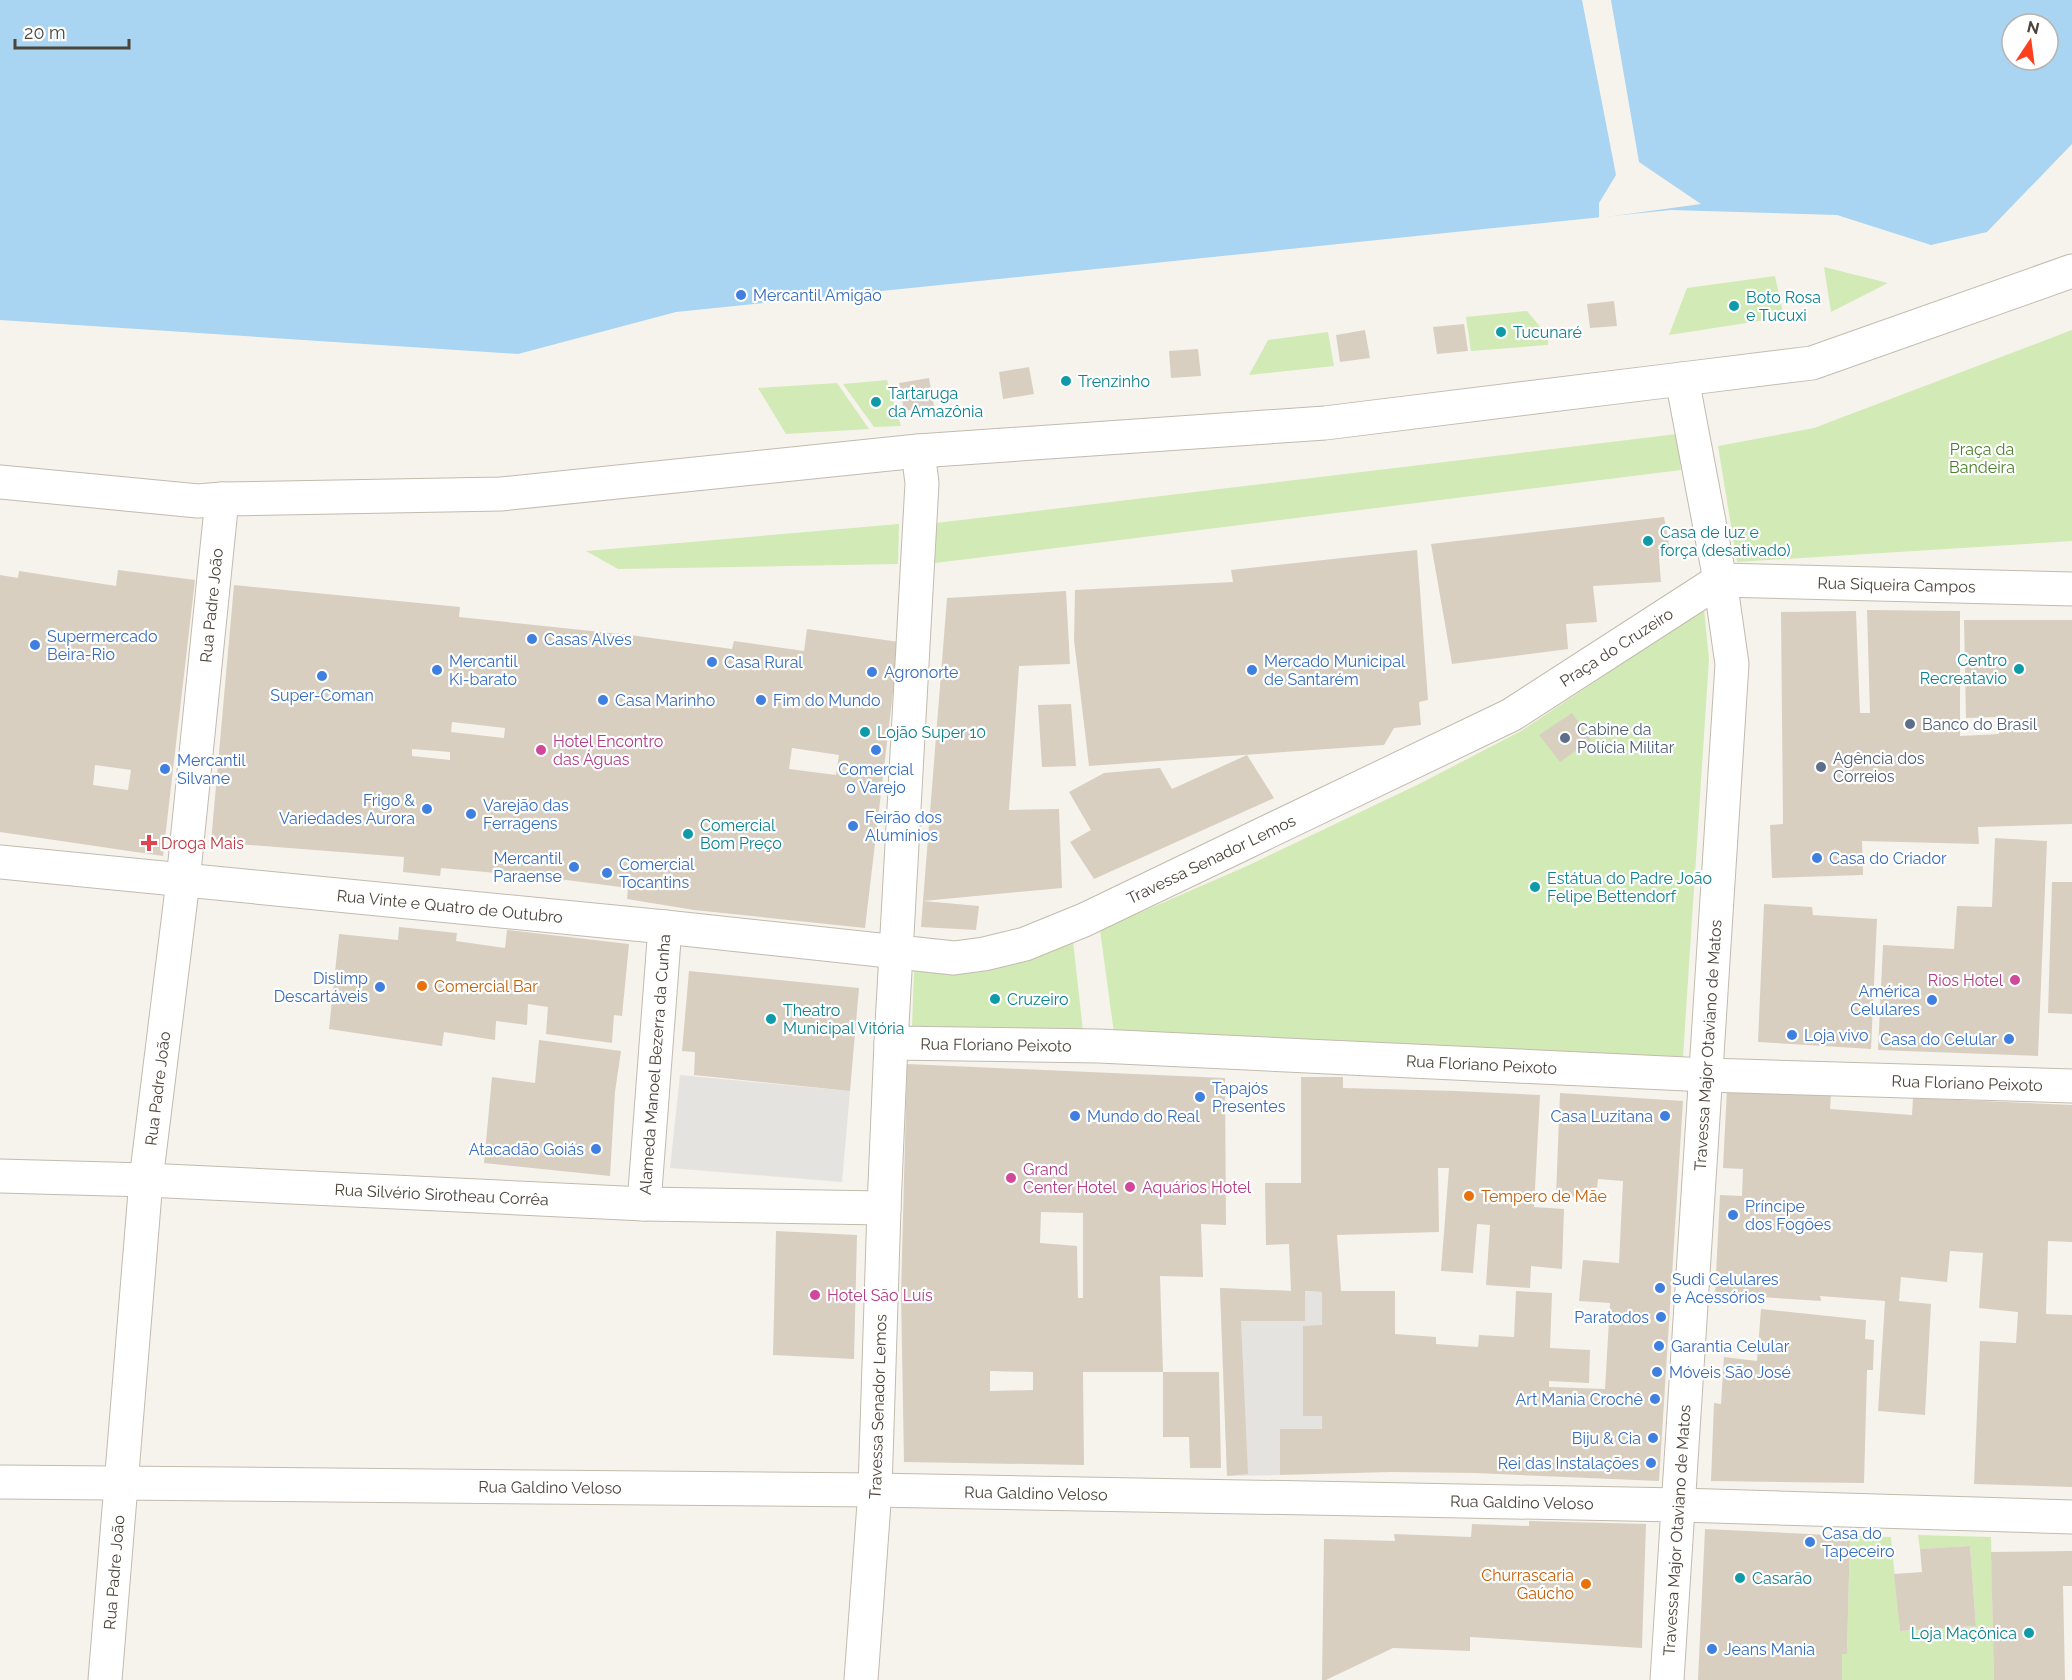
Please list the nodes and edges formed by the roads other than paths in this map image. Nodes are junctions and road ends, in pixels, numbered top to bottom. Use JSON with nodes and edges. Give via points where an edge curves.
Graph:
{"nodes":[{"id":1,"x":2072,"y":271,"type":"edge"},
{"id":2,"x":1682,"y":379,"type":"junction"},
{"id":3,"x":918,"y":451,"type":"junction"},
{"id":4,"x":0,"y":482,"type":"edge"},
{"id":5,"x":222,"y":499,"type":"junction"},
{"id":6,"x":1720,"y":580,"type":"junction"},
{"id":7,"x":2072,"y":589,"type":"edge"},
{"id":8,"x":1511,"y":715,"type":"joint"},
{"id":9,"x":0,"y":862,"type":"edge"},
{"id":10,"x":183,"y":881,"type":"junction"},
{"id":11,"x":665,"y":927,"type":"junction"},
{"id":12,"x":897,"y":952,"type":"junction"},
{"id":13,"x":891,"y":1043,"type":"junction"},
{"id":14,"x":1707,"y":1075,"type":"junction"},
{"id":15,"x":2072,"y":1086,"type":"edge"},
{"id":16,"x":0,"y":1176,"type":"edge"},
{"id":17,"x":146,"y":1180,"type":"junction"},
{"id":18,"x":644,"y":1204,"type":"junction"},
{"id":19,"x":884,"y":1208,"type":"junction"},
{"id":20,"x":0,"y":1482,"type":"edge"},
{"id":21,"x":120,"y":1482,"type":"junction"},
{"id":22,"x":875,"y":1490,"type":"junction"},
{"id":23,"x":1678,"y":1505,"type":"junction"},
{"id":24,"x":2072,"y":1517,"type":"edge"},
{"id":25,"x":105,"y":1680,"type":"edge"},
{"id":26,"x":861,"y":1680,"type":"edge"},
{"id":27,"x":1666,"y":1680,"type":"edge"}],
"edges":[{"from":1,"to":2,"type":"street","via":[[1812,363]]},
{"from":2,"to":3,"type":"street","via":[[1325,423]]},
{"from":2,"to":6,"type":"street","name":"Travessa Major Otaviano de Matos"},
{"from":3,"to":5,"type":"street","via":[[501,495]]},
{"from":3,"to":12,"type":"street","name":"Travessa Senador Lemos","via":[[922,483]]},
{"from":4,"to":5,"type":"street","via":[[198,501]]},
{"from":5,"to":10,"type":"street","name":"Rua Padre João"},
{"from":6,"to":7,"type":"street","name":"Rua Siqueira Campos"},
{"from":6,"to":8,"type":"street","name":"Praça do Cruzeiro"},
{"from":6,"to":14,"type":"street","name":"Travessa Major Otaviano de Matos","via":[[1732,663]]},
{"from":8,"to":12,"type":"street","name":"Travessa Senador Lemos","via":[[1084,920],[1025,944],[954,958]]},
{"from":9,"to":10,"type":"street","name":"Rua Vinte e Quatro de Outubro"},
{"from":10,"to":11,"type":"street","name":"Rua Vinte e Quatro de Outubro"},
{"from":10,"to":17,"type":"street","name":"Rua Padre João"},
{"from":11,"to":12,"type":"street","name":"Rua Vinte e Quatro de Outubro"},
{"from":11,"to":18,"type":"street","name":"Alameda Manoel Bezerra da Cunha"},
{"from":12,"to":13,"type":"street","name":"Travessa Senador Lemos"},
{"from":13,"to":14,"type":"street","name":"Rua Floriano Peixoto","via":[[1100,1046]]},
{"from":13,"to":19,"type":"street","name":"Travessa Senador Lemos"},
{"from":14,"to":15,"type":"street","name":"Rua Floriano Peixoto"},
{"from":14,"to":23,"type":"street","name":"Travessa Major Otaviano de Matos"},
{"from":16,"to":17,"type":"street","name":"Rua Silvério Sirotheau Corrêa"},
{"from":17,"to":18,"type":"street","name":"Rua Silvério Sirotheau Corrêa"},
{"from":17,"to":21,"type":"street","name":"Rua Padre João"},
{"from":18,"to":19,"type":"street","name":"Rua Silvério Sirotheau Corrêa"},
{"from":19,"to":22,"type":"street","name":"Travessa Senador Lemos"},
{"from":20,"to":21,"type":"street","name":"Rua Galdino Veloso"},
{"from":21,"to":22,"type":"street","name":"Rua Galdino Veloso"},
{"from":21,"to":25,"type":"street","name":"Rua Padre João"},
{"from":22,"to":23,"type":"street","name":"Rua Galdino Veloso"},
{"from":22,"to":26,"type":"street","name":"Travessa Senador Lemos"},
{"from":23,"to":24,"type":"street","name":"Rua Galdino Veloso"},
{"from":23,"to":27,"type":"street","name":"Travessa Major Otaviano de Matos"}]}
